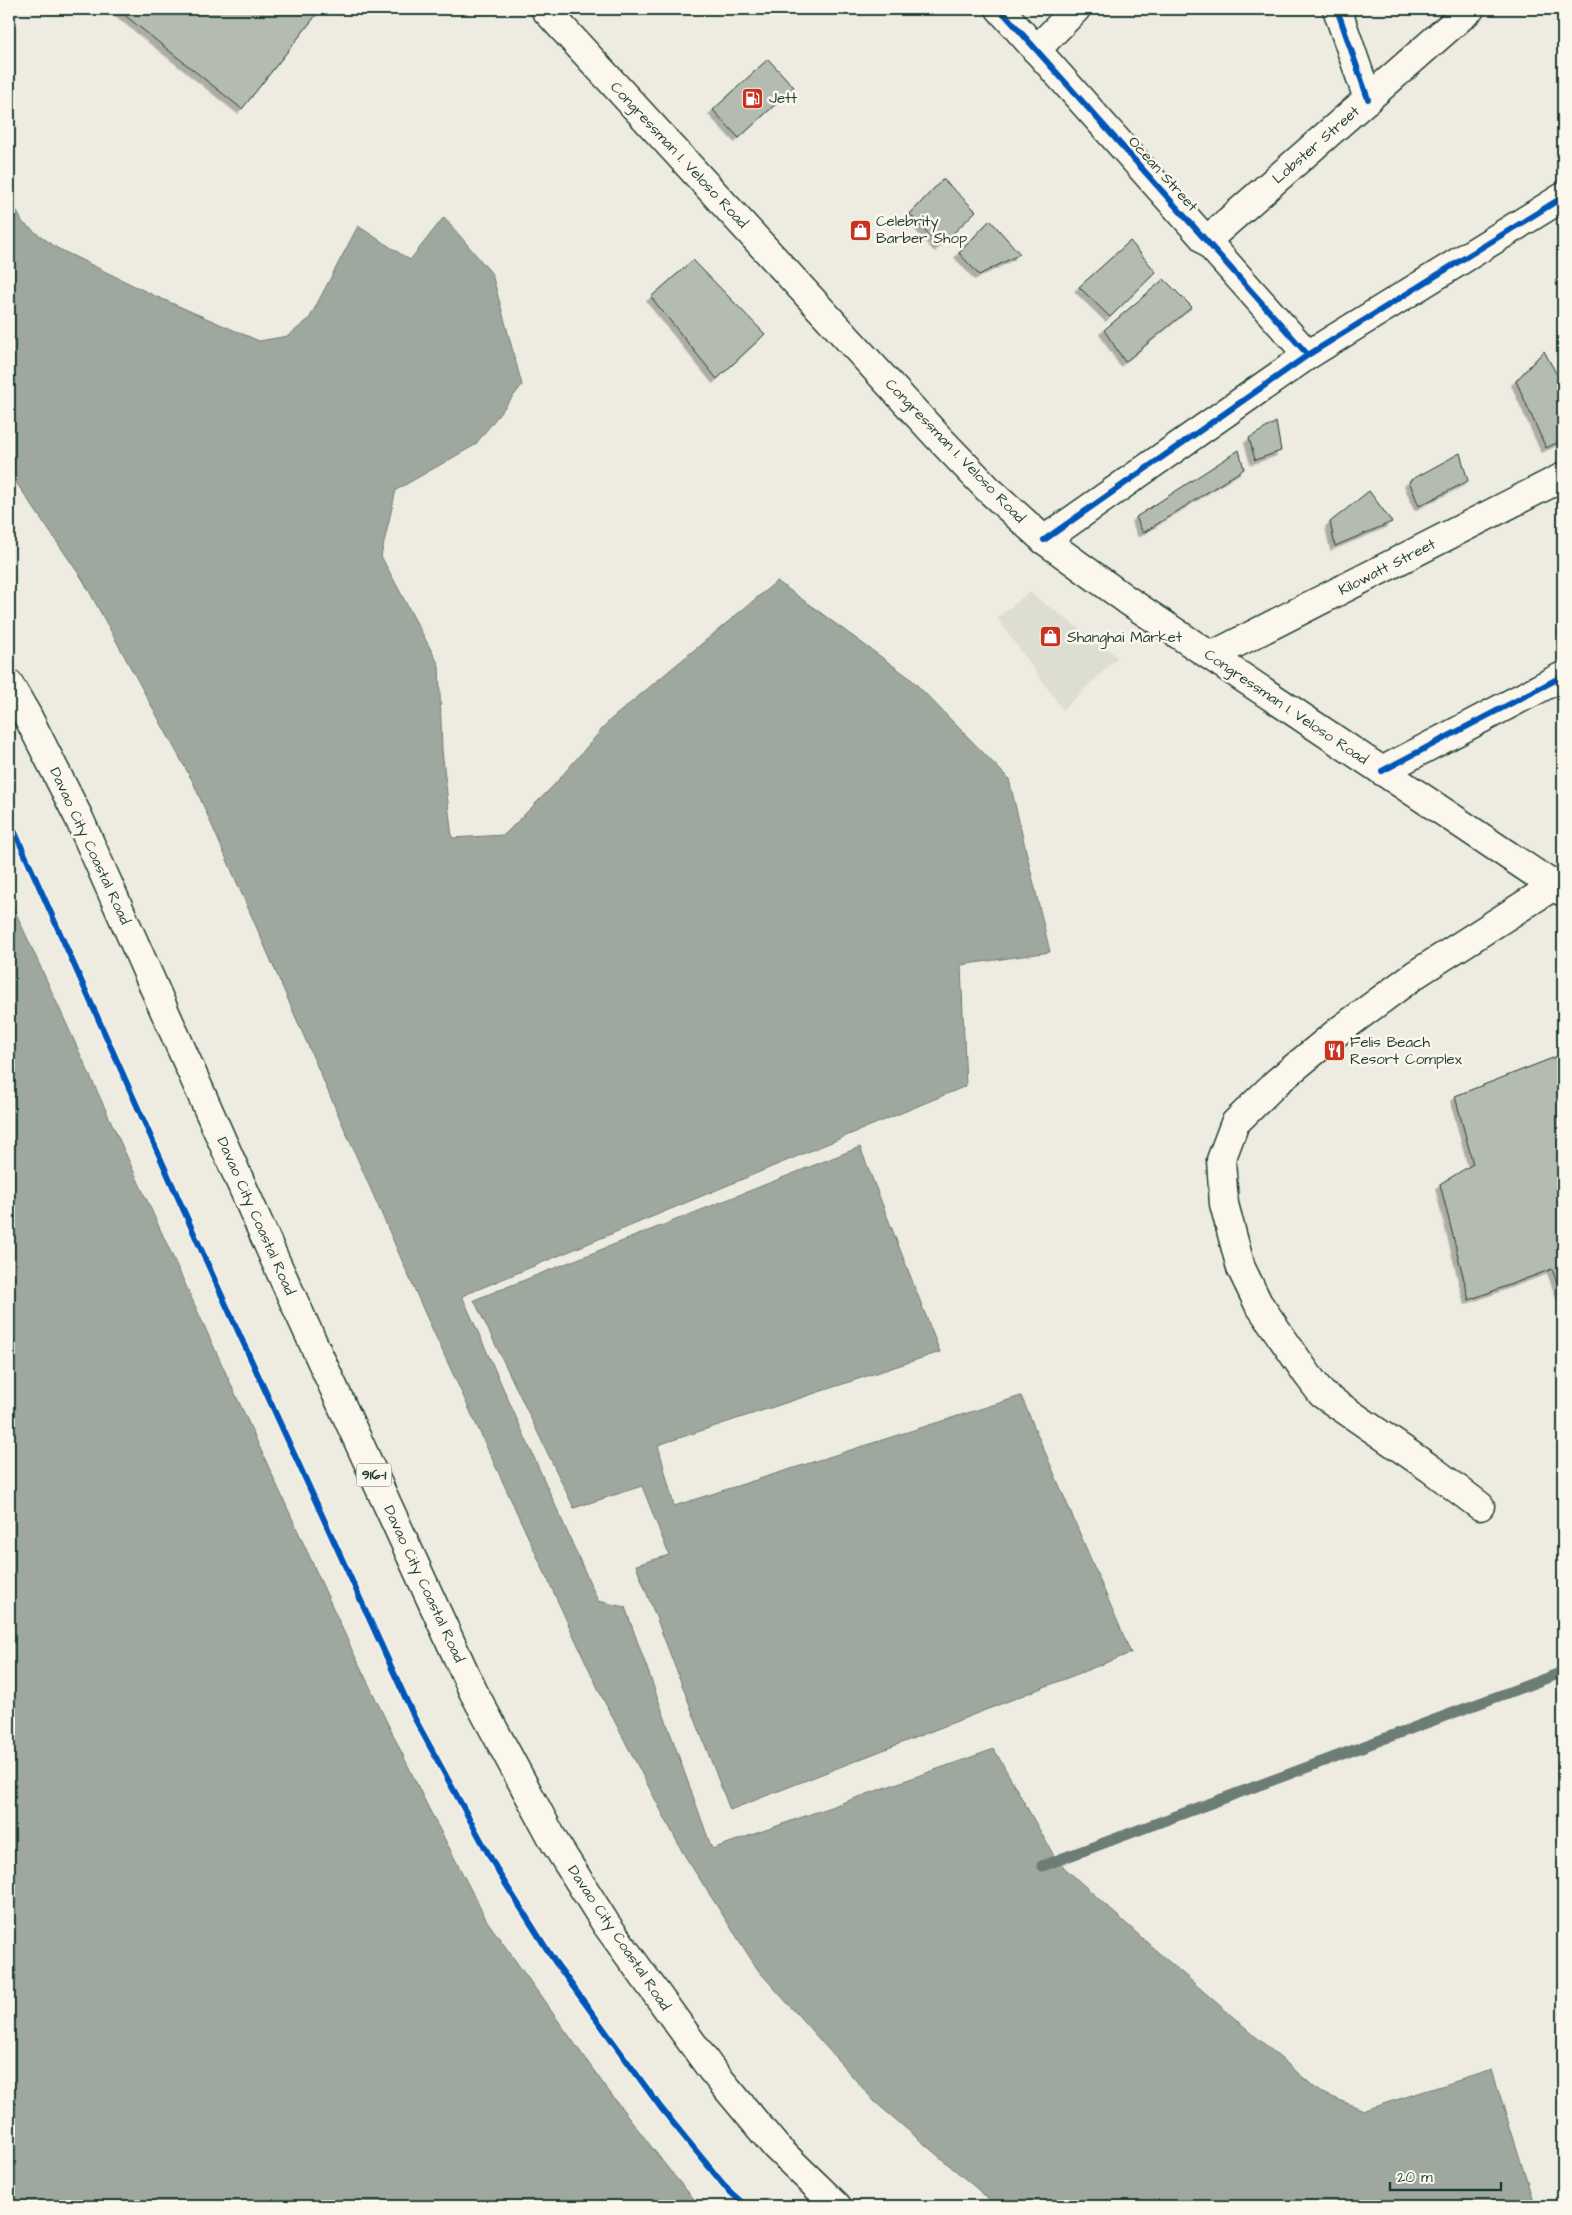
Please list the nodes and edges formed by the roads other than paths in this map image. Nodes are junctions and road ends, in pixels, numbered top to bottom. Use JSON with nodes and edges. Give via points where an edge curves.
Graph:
{"nodes":[{"id":1,"x":545,"y":9,"type":"edge"},
{"id":2,"x":1000,"y":9,"type":"edge"},
{"id":3,"x":1076,"y":9,"type":"edge"},
{"id":4,"x":1337,"y":9,"type":"edge"},
{"id":5,"x":1470,"y":9,"type":"edge"},
{"id":6,"x":1036,"y":50,"type":"junction"},
{"id":7,"x":1368,"y":99,"type":"junction"},
{"id":8,"x":1563,"y":197,"type":"edge"},
{"id":9,"x":1206,"y":241,"type":"junction"},
{"id":10,"x":1308,"y":355,"type":"junction"},
{"id":11,"x":1563,"y":477,"type":"edge"},
{"id":12,"x":1044,"y":540,"type":"junction"},
{"id":13,"x":1210,"y":656,"type":"junction"},
{"id":14,"x":1563,"y":676,"type":"edge"},
{"id":15,"x":9,"y":684,"type":"edge"},
{"id":16,"x":1382,"y":771,"type":"junction"},
{"id":17,"x":1560,"y":886,"type":"edge"},
{"id":18,"x":1480,"y":1506,"type":"dead end"},
{"id":19,"x":837,"y":2206,"type":"edge"}],
"edges":[{"from":1,"to":12,"type":"main road","name":"Congressman I. Veloso Road","via":[[937,436]]},
{"from":2,"to":6,"type":"main road","name":"Ocean Street"},
{"from":3,"to":6,"type":"main road"},
{"from":4,"to":7,"type":"main road"},
{"from":5,"to":7,"type":"main road","name":"Lobster Street"},
{"from":6,"to":9,"type":"main road","name":"Ocean Street"},
{"from":7,"to":9,"type":"main road","name":"Lobster Street"},
{"from":8,"to":10,"type":"main road"},
{"from":9,"to":10,"type":"main road","name":"Ocean Street"},
{"from":10,"to":12,"type":"main road"},
{"from":11,"to":13,"type":"main road","name":"Kilowatt Street"},
{"from":12,"to":13,"type":"main road","name":"Congressman I. Veloso Road"},
{"from":13,"to":16,"type":"main road","name":"Congressman I. Veloso Road"},
{"from":14,"to":16,"type":"main road"},
{"from":15,"to":19,"type":"main road","name":"Davao City Coastal Road","number":"916-1","via":[[78,816],[275,1260],[472,1690],[551,1835],[606,1924],[712,2069],[776,2147]]},
{"from":16,"to":17,"type":"main road","name":"Congressman I. Veloso Road"},
{"from":17,"to":18,"type":"main road","via":[[1416,974],[1326,1041],[1235,1123],[1221,1160],[1224,1204],[1241,1268],[1258,1303],[1307,1374],[1322,1394]]}]}
